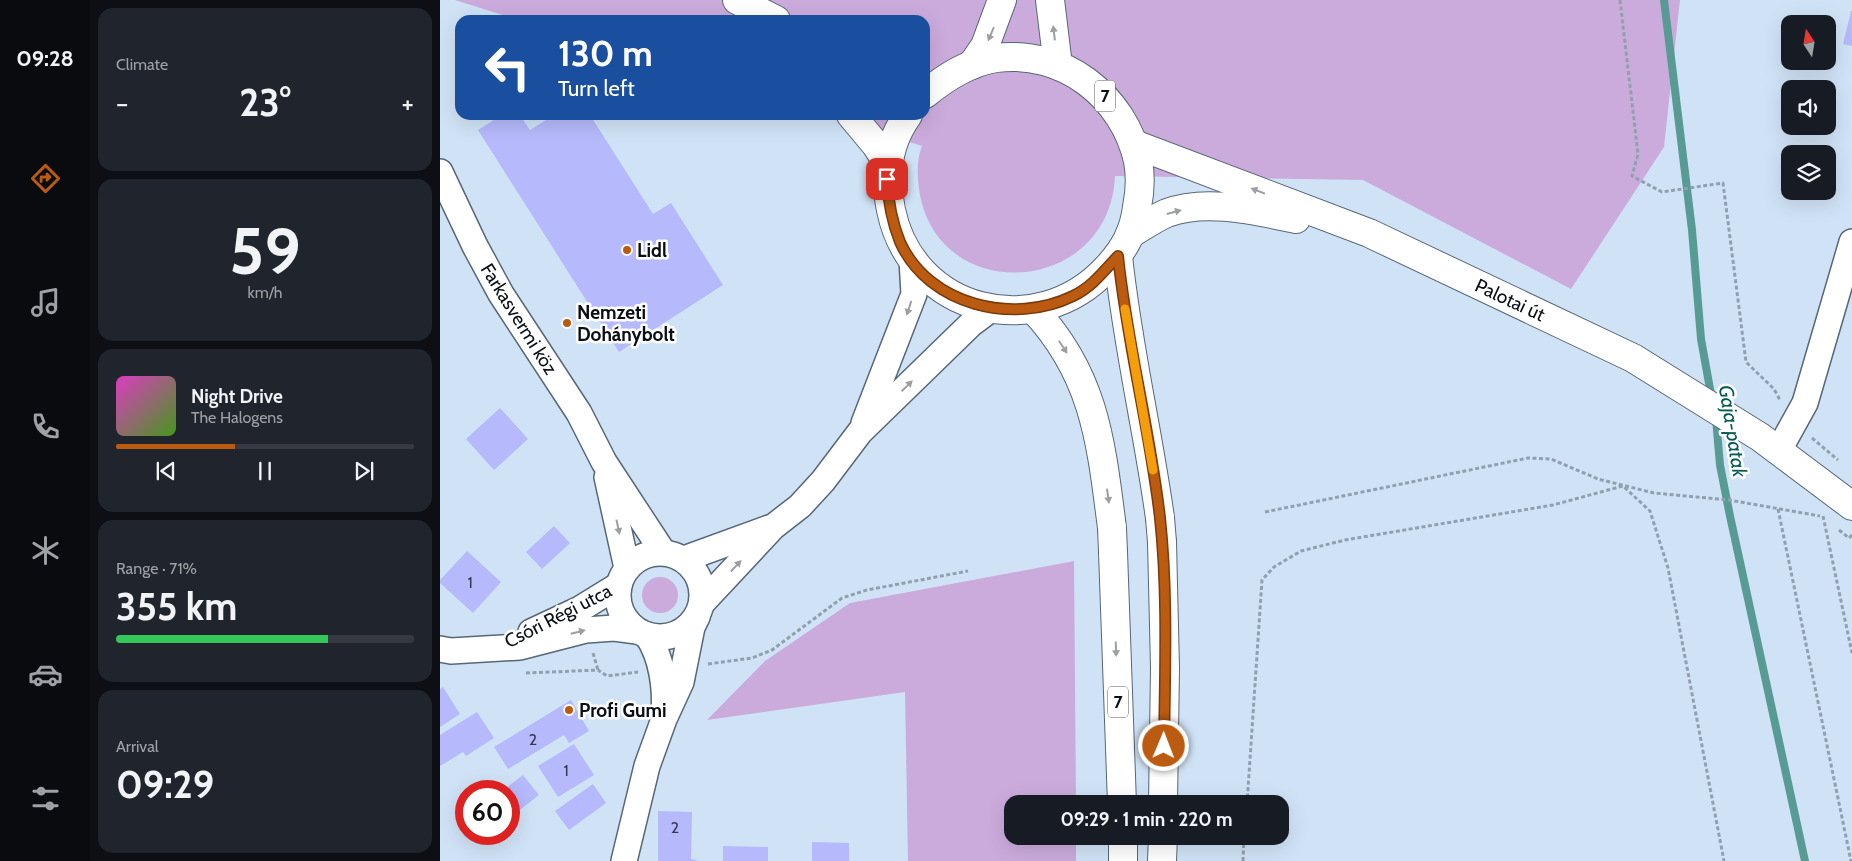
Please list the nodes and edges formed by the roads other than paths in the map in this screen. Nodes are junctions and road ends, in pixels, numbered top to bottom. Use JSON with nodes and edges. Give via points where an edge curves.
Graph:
{"nodes":[{"id":1,"x":1002,"y":0,"type":"edge"},
{"id":2,"x":1050,"y":0,"type":"edge"},
{"id":3,"x":748,"y":9,"type":"edge"},
{"id":4,"x":763,"y":15,"type":"edge"},
{"id":5,"x":972,"y":65,"type":"junction"},
{"id":6,"x":1058,"y":66,"type":"junction"},
{"id":7,"x":932,"y":83,"type":"edge"},
{"id":8,"x":855,"y":120,"type":"edge"},
{"id":9,"x":905,"y":120,"type":"edge"},
{"id":10,"x":1134,"y":144,"type":"junction"},
{"id":11,"x":887,"y":162,"type":"junction"},
{"id":12,"x":440,"y":172,"type":"edge"},
{"id":13,"x":1369,"y":233,"type":"junction"},
{"id":14,"x":1852,"y":242,"type":"edge"},
{"id":15,"x":1124,"y":245,"type":"junction"},
{"id":16,"x":912,"y":260,"type":"junction"},
{"id":17,"x":991,"y":309,"type":"junction"},
{"id":18,"x":1032,"y":310,"type":"junction"},
{"id":19,"x":860,"y":432,"type":"junction"},
{"id":20,"x":1770,"y":443,"type":"junction"},
{"id":21,"x":604,"y":462,"type":"junction"},
{"id":22,"x":1852,"y":506,"type":"edge"},
{"id":23,"x":773,"y":527,"type":"junction"},
{"id":24,"x":674,"y":556,"type":"junction"},
{"id":25,"x":623,"y":577,"type":"junction"},
{"id":26,"x":700,"y":608,"type":"junction"},
{"id":27,"x":642,"y":633,"type":"junction"},
{"id":28,"x":496,"y":647,"type":"junction"},
{"id":29,"x":440,"y":649,"type":"edge"},
{"id":30,"x":664,"y":719,"type":"junction"},
{"id":31,"x":1122,"y":795,"type":"edge"},
{"id":32,"x":1163,"y":795,"type":"edge"},
{"id":33,"x":1123,"y":845,"type":"edge"},
{"id":34,"x":1163,"y":845,"type":"edge"},
{"id":35,"x":624,"y":861,"type":"edge"},
{"id":36,"x":1123,"y":861,"type":"edge"},
{"id":37,"x":1162,"y":861,"type":"edge"}],
"edges":[{"from":1,"to":5,"type":"main road","one_way":true,"via":[[985,46]]},
{"from":6,"to":2,"type":"main road","one_way":true},
{"from":3,"to":4,"type":"main road"},
{"from":5,"to":6,"type":"main road","number":"7","via":[[996,58],[1016,57]]},
{"from":5,"to":7,"type":"main road","number":"7"},
{"from":6,"to":10,"type":"main road","number":"7","via":[[1081,77],[1104,94],[1119,114]]},
{"from":8,"to":11,"type":"main road"},
{"from":9,"to":11,"type":"main road","number":"7"},
{"from":13,"to":10,"type":"main road","name":"Palotai út","one_way":true},
{"from":10,"to":15,"type":"main road","number":"7","via":[[1140,168],[1140,190],[1135,222]]},
{"from":11,"to":16,"type":"main road","number":"7","via":[[893,222]]},
{"from":12,"to":21,"type":"street","name":"Farkasvermi köz","via":[[501,294],[579,413]]},
{"from":15,"to":13,"type":"main road","name":"Palotai út","one_way":true,"via":[[1168,213],[1188,209],[1233,207]]},
{"from":13,"to":20,"type":"main road","name":"Palotai út","via":[[1633,358]]},
{"from":14,"to":20,"type":"street","via":[[1804,403],[1794,423]]},
{"from":15,"to":18,"type":"main road","number":"7","via":[[1093,283],[1075,296]]},
{"from":15,"to":32,"type":"main road","number":"7","via":[[1127,325],[1161,530],[1165,668]]},
{"from":16,"to":17,"type":"main road","number":"7","via":[[929,279],[950,294]]},
{"from":16,"to":19,"type":"street","one_way":true,"via":[[914,294]]},
{"from":17,"to":18,"type":"main road","number":"7"},
{"from":19,"to":17,"type":"street","one_way":true,"via":[[971,324]]},
{"from":18,"to":31,"type":"main road","number":"7","one_way":true,"via":[[1052,330],[1073,362],[1085,388],[1104,466],[1113,540]]},
{"from":19,"to":23,"type":"street","via":[[823,481],[800,506]]},
{"from":20,"to":22,"type":"main road"},
{"from":21,"to":24,"type":"street","name":"Farkasvermi köz"},
{"from":21,"to":25,"type":"street","name":"Farkasvermi köz","one_way":true},
{"from":23,"to":24,"type":"street"},
{"from":26,"to":23,"type":"street","one_way":true},
{"from":24,"to":25,"type":"street","via":[[650,554],[637,559]]},
{"from":24,"to":26,"type":"street","via":[[700,578]]},
{"from":25,"to":27,"type":"street","via":[[618,598],[621,611],[627,622]]},
{"from":25,"to":28,"type":"street","name":"Csóri Régi utca","via":[[572,613]]},
{"from":26,"to":27,"type":"street","via":[[692,624],[682,632],[659,637]]},
{"from":26,"to":30,"type":"street","via":[[692,627],[675,698]]},
{"from":28,"to":27,"type":"street","name":"Csóri Régi utca","one_way":true,"via":[[520,647],[586,630],[614,628]]},
{"from":27,"to":30,"type":"street","via":[[653,644],[660,670],[665,699]]},
{"from":28,"to":29,"type":"street","name":"Csóri Régi utca"},
{"from":30,"to":35,"type":"street","via":[[647,766]]},
{"from":33,"to":36,"type":"main road"},
{"from":34,"to":37,"type":"main road"}]}
